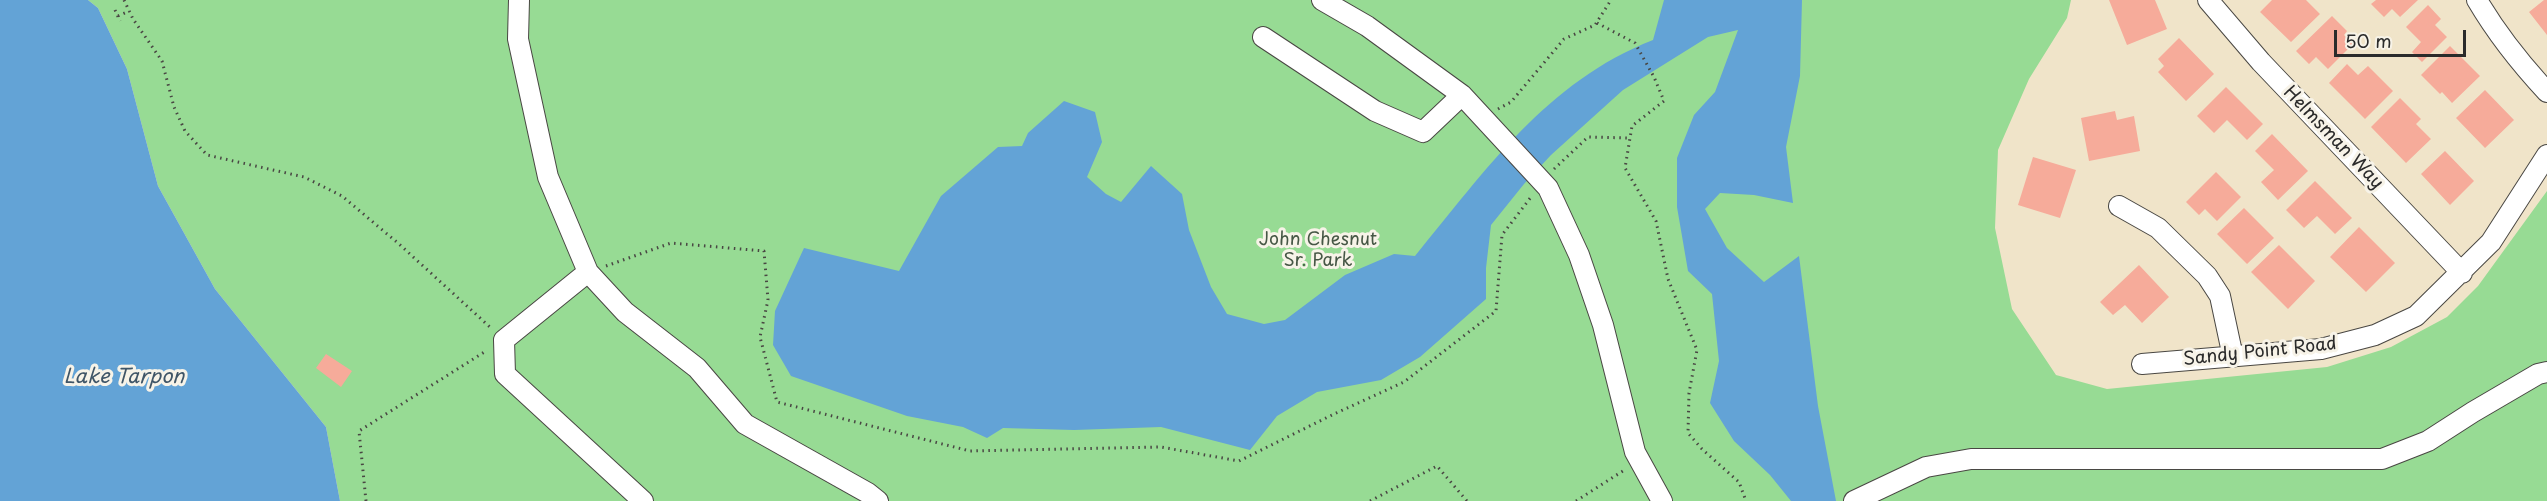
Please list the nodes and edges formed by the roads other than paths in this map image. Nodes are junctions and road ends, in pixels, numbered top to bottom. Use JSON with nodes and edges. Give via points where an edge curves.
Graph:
{"nodes":[{"id":1,"x":519,"y":0,"type":"edge"},
{"id":2,"x":1322,"y":0,"type":"edge"},
{"id":3,"x":2208,"y":0,"type":"edge"},
{"id":4,"x":2477,"y":0,"type":"edge"},
{"id":5,"x":1263,"y":37,"type":"dead end"},
{"id":6,"x":2547,"y":92,"type":"edge"},
{"id":7,"x":1462,"y":95,"type":"junction"},
{"id":8,"x":2547,"y":155,"type":"edge"},
{"id":9,"x":2119,"y":206,"type":"dead end"},
{"id":10,"x":588,"y":272,"type":"junction"},
{"id":11,"x":2462,"y":273,"type":"junction"},
{"id":12,"x":2233,"y":357,"type":"junction"},
{"id":13,"x":2142,"y":364,"type":"dead end"},
{"id":14,"x":2547,"y":372,"type":"edge"},
{"id":15,"x":643,"y":501,"type":"edge"},
{"id":16,"x":878,"y":501,"type":"edge"},
{"id":17,"x":1662,"y":501,"type":"edge"},
{"id":18,"x":1854,"y":501,"type":"edge"}],
"edges":[{"from":1,"to":10,"type":"street","via":[[518,39],[548,177]]},
{"from":2,"to":7,"type":"street","via":[[1367,26]]},
{"from":3,"to":11,"type":"street","name":"Helmsman Way","via":[[2261,62]]},
{"from":4,"to":6,"type":"street","via":[[2520,64]]},
{"from":5,"to":7,"type":"street","via":[[1375,111],[1423,132]]},
{"from":7,"to":17,"type":"street","via":[[1548,188],[1579,255],[1603,325],[1635,452]]},
{"from":8,"to":11,"type":"street","name":"Sandy Point Road","via":[[2491,242]]},
{"from":9,"to":12,"type":"street","via":[[2158,228],[2208,276],[2220,296]]},
{"from":10,"to":15,"type":"street","via":[[504,340],[505,374]]},
{"from":10,"to":16,"type":"street","via":[[625,312],[697,368],[745,424]]},
{"from":11,"to":12,"type":"street","name":"Sandy Point Road","via":[[2416,316],[2374,335],[2321,349]]},
{"from":12,"to":13,"type":"street","name":"Sandy Point Road"},
{"from":14,"to":18,"type":"street","via":[[2472,412],[2428,441],[2382,459],[1971,459],[1926,467]]}]}
